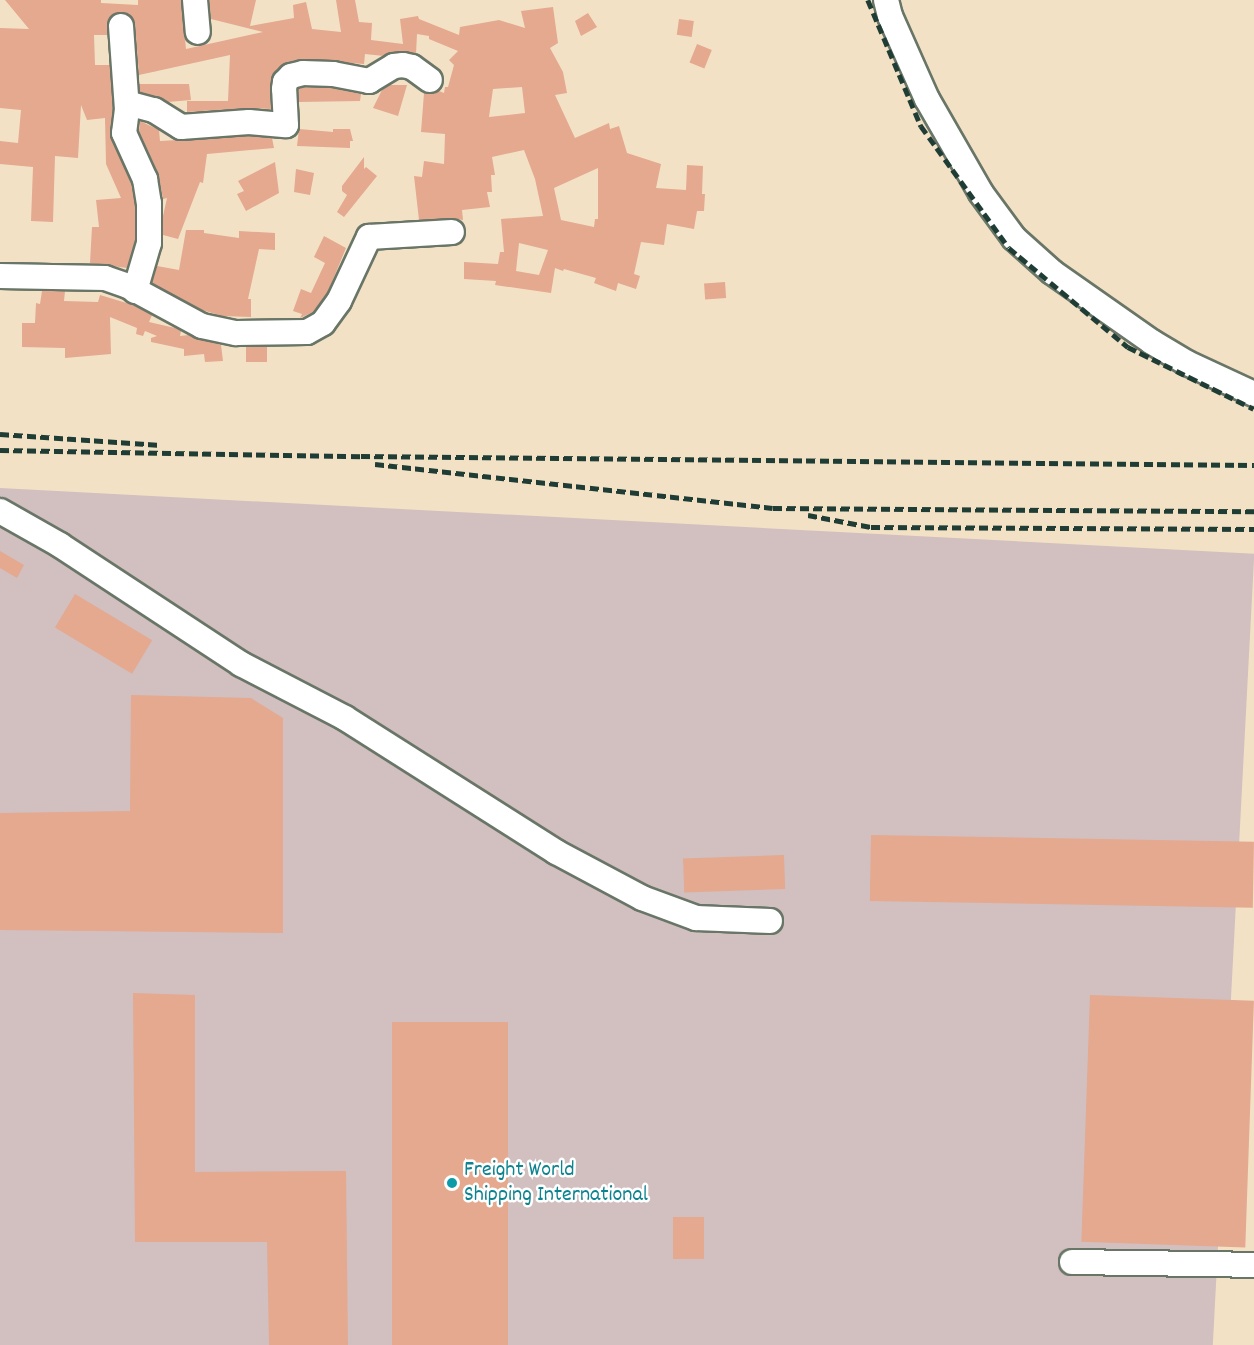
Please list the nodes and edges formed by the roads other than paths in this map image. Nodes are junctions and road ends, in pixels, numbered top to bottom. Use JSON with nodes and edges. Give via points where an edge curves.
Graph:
{"nodes":[{"id":1,"x":195,"y":0,"type":"edge"},
{"id":2,"x":886,"y":0,"type":"edge"},
{"id":3,"x":121,"y":26,"type":"dead end"},
{"id":4,"x":198,"y":32,"type":"dead end"},
{"id":5,"x":430,"y":80,"type":"dead end"},
{"id":6,"x":127,"y":103,"type":"junction"},
{"id":7,"x":452,"y":232,"type":"dead end"},
{"id":8,"x":0,"y":276,"type":"edge"},
{"id":9,"x":135,"y":291,"type":"junction"},
{"id":10,"x":1254,"y":394,"type":"edge"},
{"id":11,"x":0,"y":511,"type":"edge"},
{"id":12,"x":770,"y":921,"type":"dead end"},
{"id":13,"x":1072,"y":1262,"type":"dead end"},
{"id":14,"x":1254,"y":1265,"type":"edge"}],
"edges":[{"from":1,"to":4,"type":"street"},
{"from":2,"to":10,"type":"street","via":[[927,99],[981,192],[1014,238],[1052,272],[1152,342]]},
{"from":3,"to":6,"type":"street"},
{"from":5,"to":6,"type":"street","via":[[403,65],[369,81],[333,74],[291,76],[284,89],[286,125],[249,122],[181,127],[154,110]]},
{"from":6,"to":9,"type":"street","via":[[124,133],[145,179],[149,203],[149,243]]},
{"from":7,"to":9,"type":"street","via":[[369,237],[339,301],[323,323],[307,332],[237,333],[202,326]]},
{"from":8,"to":9,"type":"street","via":[[105,278]]},
{"from":11,"to":12,"type":"street","via":[[60,545],[242,664],[345,718],[556,852],[642,898],[696,918]]},
{"from":13,"to":14,"type":"street"}]}
